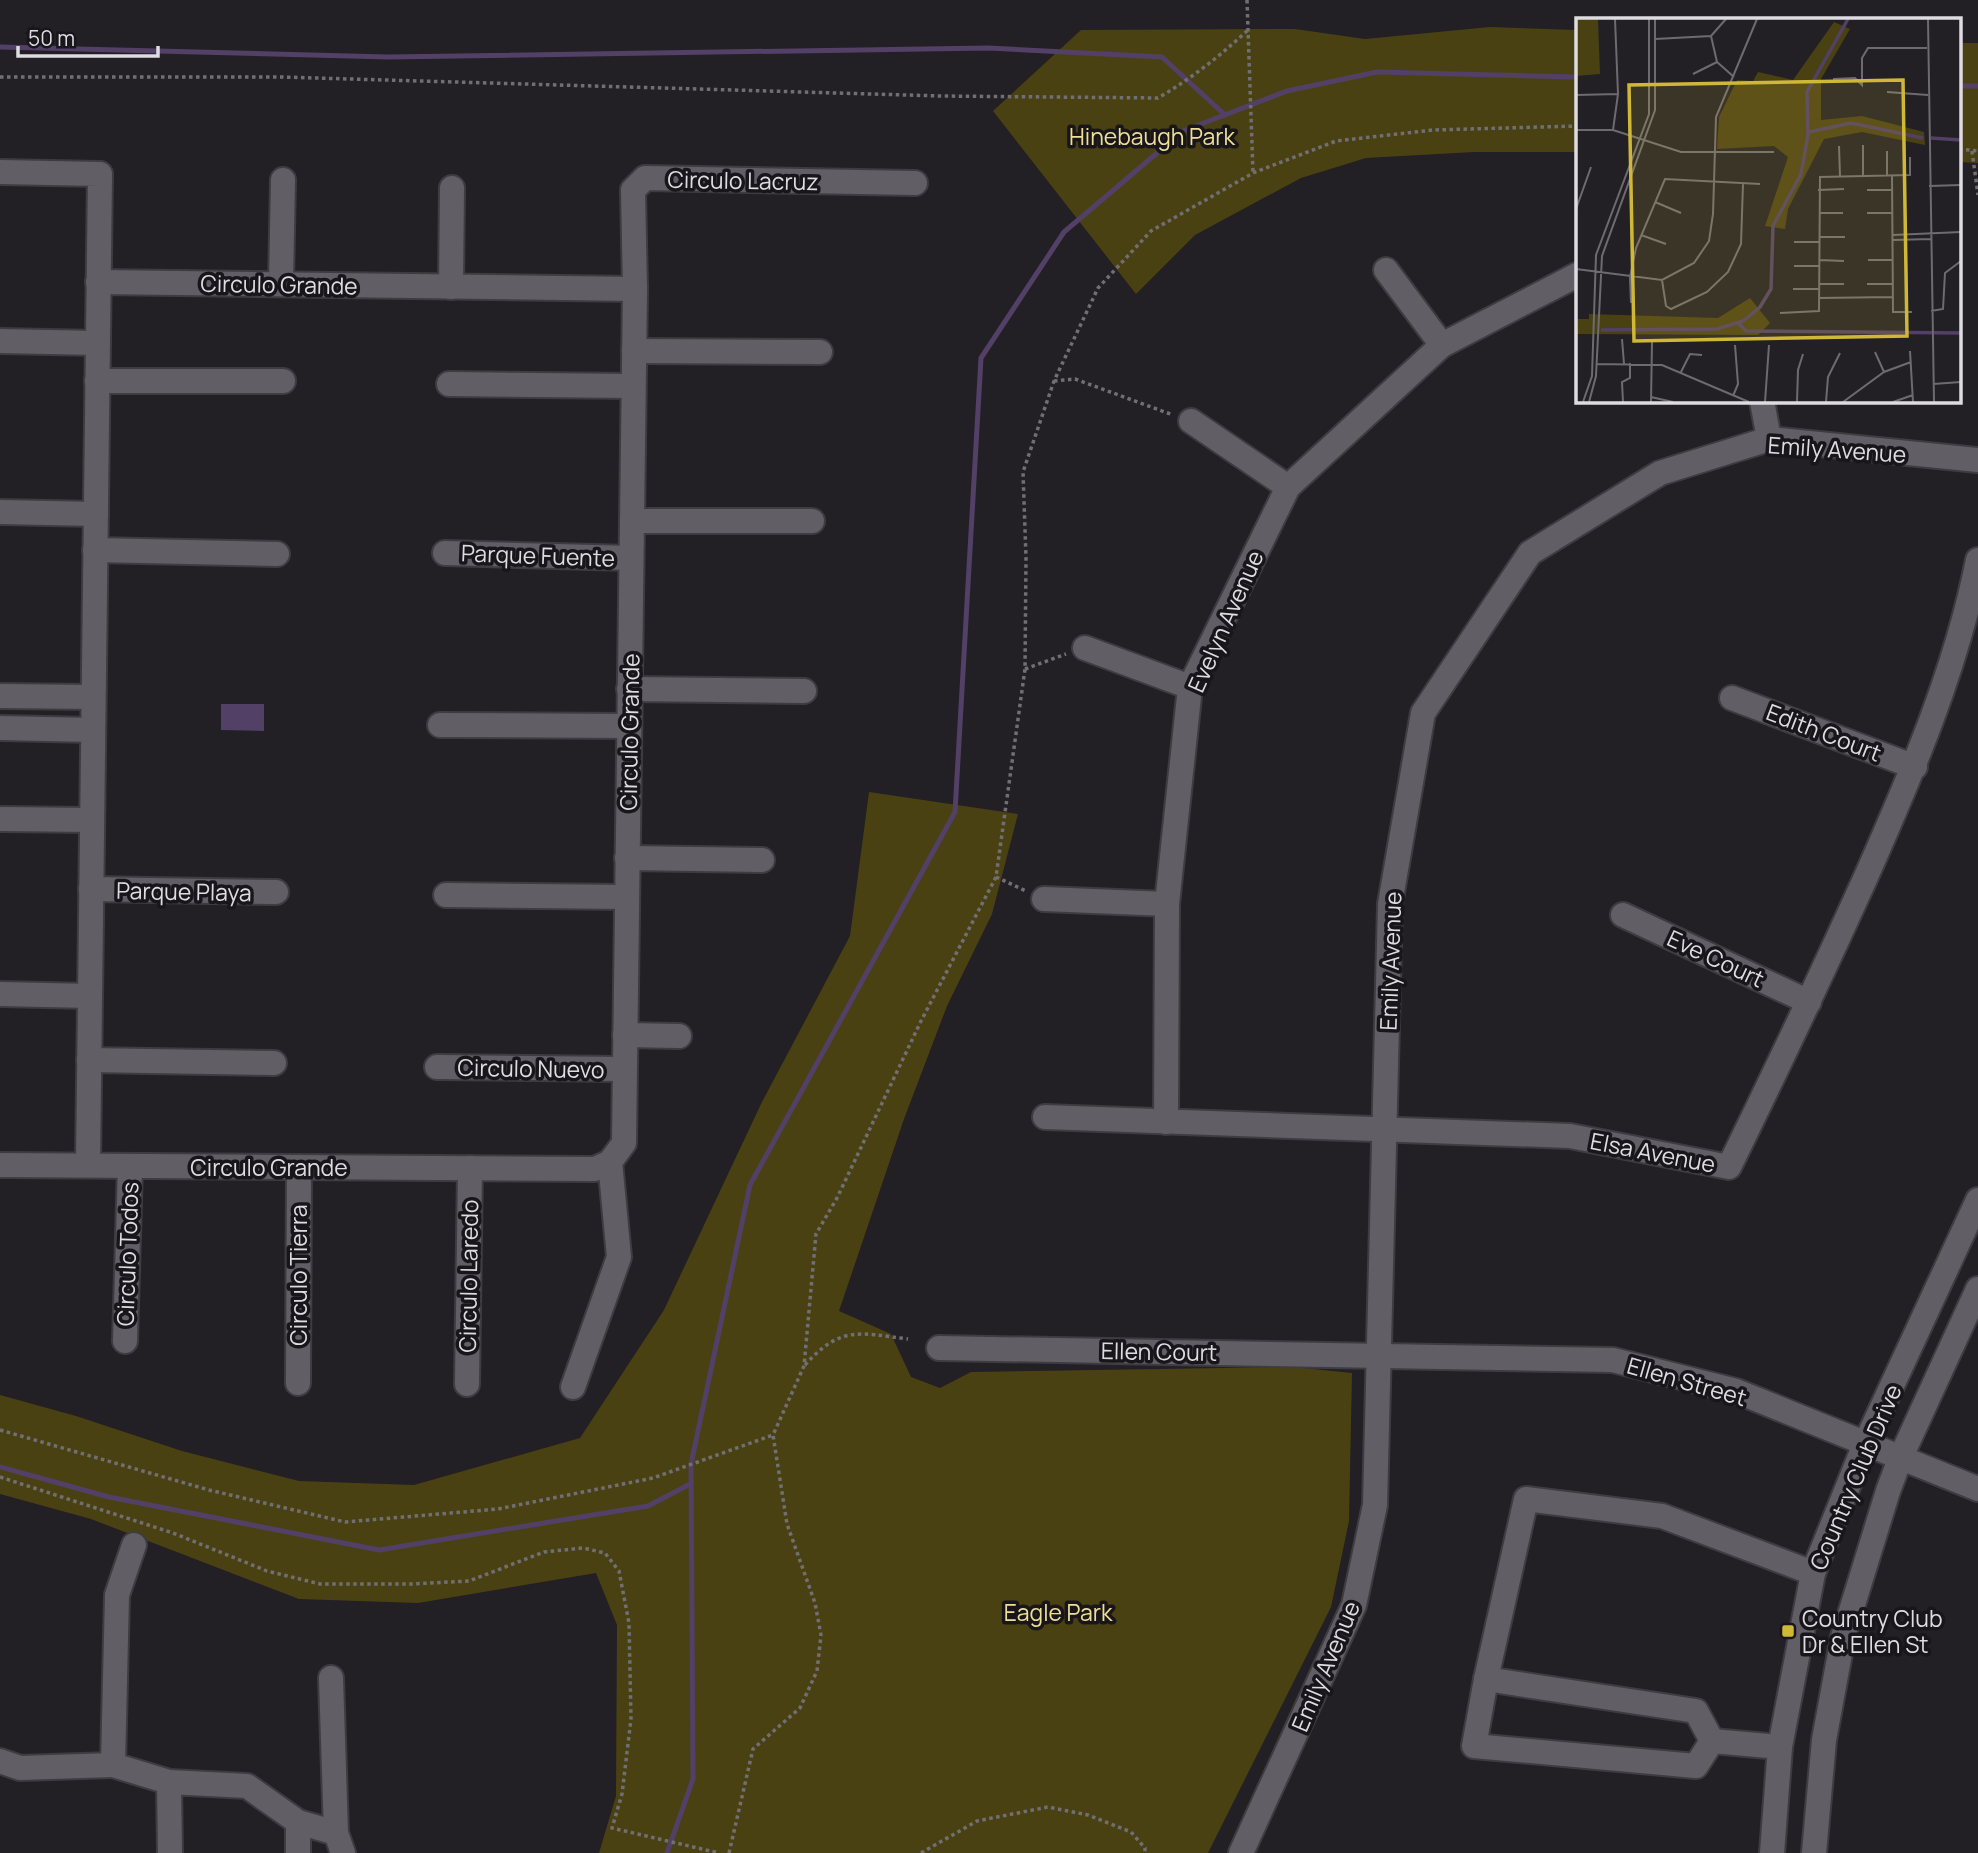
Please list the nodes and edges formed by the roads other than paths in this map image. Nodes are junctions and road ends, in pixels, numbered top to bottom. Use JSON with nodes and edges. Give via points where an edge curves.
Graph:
{"nodes":[{"id":1,"x":0,"y":172,"type":"edge"},
{"id":2,"x":283,"y":180,"type":"dead end"},
{"id":3,"x":915,"y":183,"type":"dead end"},
{"id":4,"x":452,"y":188,"type":"dead end"},
{"id":5,"x":1386,"y":270,"type":"dead end"},
{"id":6,"x":1576,"y":276,"type":"edge"},
{"id":7,"x":98,"y":282,"type":"junction"},
{"id":8,"x":281,"y":284,"type":"junction"},
{"id":9,"x":451,"y":287,"type":"junction"},
{"id":10,"x":635,"y":289,"type":"junction"},
{"id":11,"x":0,"y":341,"type":"edge"},
{"id":12,"x":98,"y":342,"type":"junction"},
{"id":13,"x":1442,"y":345,"type":"junction"},
{"id":14,"x":634,"y":351,"type":"junction"},
{"id":15,"x":820,"y":352,"type":"dead end"},
{"id":16,"x":97,"y":381,"type":"junction"},
{"id":17,"x":283,"y":381,"type":"dead end"},
{"id":18,"x":450,"y":384,"type":"dead end"},
{"id":19,"x":633,"y":386,"type":"junction"},
{"id":20,"x":1762,"y":402,"type":"edge"},
{"id":21,"x":1191,"y":421,"type":"road end"},
{"id":22,"x":1769,"y":439,"type":"junction"},
{"id":23,"x":1978,"y":460,"type":"edge"},
{"id":24,"x":1288,"y":487,"type":"junction"},
{"id":25,"x":0,"y":512,"type":"edge"},
{"id":26,"x":96,"y":514,"type":"junction"},
{"id":27,"x":632,"y":521,"type":"junction"},
{"id":28,"x":812,"y":521,"type":"dead end"},
{"id":29,"x":95,"y":550,"type":"junction"},
{"id":30,"x":445,"y":553,"type":"dead end"},
{"id":31,"x":277,"y":554,"type":"dead end"},
{"id":32,"x":631,"y":558,"type":"junction"},
{"id":33,"x":1978,"y":560,"type":"edge"},
{"id":34,"x":1084,"y":648,"type":"road end"},
{"id":35,"x":1191,"y":687,"type":"junction"},
{"id":36,"x":629,"y":689,"type":"junction"},
{"id":37,"x":804,"y":691,"type":"dead end"},
{"id":38,"x":0,"y":696,"type":"edge"},
{"id":39,"x":93,"y":697,"type":"junction"},
{"id":40,"x":1732,"y":698,"type":"dead end"},
{"id":41,"x":440,"y":724,"type":"dead end"},
{"id":42,"x":629,"y":726,"type":"junction"},
{"id":43,"x":0,"y":728,"type":"edge"},
{"id":44,"x":93,"y":730,"type":"junction"},
{"id":45,"x":1915,"y":767,"type":"junction"},
{"id":46,"x":0,"y":818,"type":"edge"},
{"id":47,"x":92,"y":820,"type":"junction"},
{"id":48,"x":627,"y":858,"type":"junction"},
{"id":49,"x":762,"y":860,"type":"dead end"},
{"id":50,"x":91,"y":889,"type":"junction"},
{"id":51,"x":276,"y":892,"type":"dead end"},
{"id":52,"x":446,"y":895,"type":"dead end"},
{"id":53,"x":627,"y":897,"type":"junction"},
{"id":54,"x":1044,"y":898,"type":"road end"},
{"id":55,"x":1167,"y":904,"type":"junction"},
{"id":56,"x":1623,"y":915,"type":"dead end"},
{"id":57,"x":0,"y":993,"type":"edge"},
{"id":58,"x":90,"y":996,"type":"junction"},
{"id":59,"x":1809,"y":1002,"type":"junction"},
{"id":60,"x":625,"y":1035,"type":"junction"},
{"id":61,"x":679,"y":1037,"type":"dead end"},
{"id":62,"x":89,"y":1060,"type":"junction"},
{"id":63,"x":274,"y":1063,"type":"dead end"},
{"id":64,"x":437,"y":1068,"type":"dead end"},
{"id":65,"x":624,"y":1069,"type":"junction"},
{"id":66,"x":1045,"y":1117,"type":"dead end"},
{"id":67,"x":1166,"y":1122,"type":"junction"},
{"id":68,"x":1385,"y":1130,"type":"junction"},
{"id":69,"x":610,"y":1162,"type":"junction"},
{"id":70,"x":0,"y":1165,"type":"edge"},
{"id":71,"x":88,"y":1166,"type":"junction"},
{"id":72,"x":130,"y":1166,"type":"junction"},
{"id":73,"x":299,"y":1167,"type":"junction"},
{"id":74,"x":470,"y":1168,"type":"junction"},
{"id":75,"x":1978,"y":1200,"type":"edge"},
{"id":76,"x":1978,"y":1290,"type":"edge"},
{"id":77,"x":125,"y":1341,"type":"dead end"},
{"id":78,"x":939,"y":1348,"type":"dead end"},
{"id":79,"x":1380,"y":1354,"type":"junction"},
{"id":80,"x":298,"y":1383,"type":"dead end"},
{"id":81,"x":467,"y":1384,"type":"dead end"},
{"id":82,"x":573,"y":1387,"type":"dead end"},
{"id":83,"x":1865,"y":1444,"type":"junction"},
{"id":84,"x":1900,"y":1458,"type":"junction"},
{"id":85,"x":1978,"y":1489,"type":"edge"},
{"id":86,"x":134,"y":1545,"type":"dead end"},
{"id":87,"x":1814,"y":1573,"type":"junction"},
{"id":88,"x":331,"y":1678,"type":"dead end"},
{"id":89,"x":1486,"y":1679,"type":"junction"},
{"id":90,"x":1712,"y":1741,"type":"junction"},
{"id":91,"x":1780,"y":1747,"type":"junction"},
{"id":92,"x":0,"y":1761,"type":"edge"},
{"id":93,"x":113,"y":1765,"type":"junction"},
{"id":94,"x":169,"y":1782,"type":"junction"},
{"id":95,"x":298,"y":1822,"type":"junction"},
{"id":96,"x":340,"y":1843,"type":"edge"},
{"id":97,"x":170,"y":1853,"type":"edge"},
{"id":98,"x":298,"y":1853,"type":"edge"},
{"id":99,"x":1241,"y":1853,"type":"edge"},
{"id":100,"x":1772,"y":1853,"type":"edge"},
{"id":101,"x":1814,"y":1853,"type":"edge"}],
"edges":[{"from":1,"to":7,"type":"street","via":[[100,174]]},
{"from":2,"to":8,"type":"street"},
{"from":3,"to":10,"type":"street","name":"Circulo Lacruz","via":[[645,178],[634,190]]},
{"from":4,"to":9,"type":"street"},
{"from":5,"to":13,"type":"street"},
{"from":6,"to":13,"type":"street","name":"Evelyn Avenue"},
{"from":7,"to":8,"type":"street","name":"Circulo Grande"},
{"from":7,"to":12,"type":"street"},
{"from":8,"to":9,"type":"street","name":"Circulo Grande"},
{"from":9,"to":10,"type":"street","name":"Circulo Grande"},
{"from":10,"to":14,"type":"street","name":"Circulo Grande"},
{"from":11,"to":12,"type":"street"},
{"from":12,"to":16,"type":"street"},
{"from":13,"to":24,"type":"street","name":"Evelyn Avenue"},
{"from":14,"to":15,"type":"street"},
{"from":14,"to":19,"type":"street","name":"Circulo Grande"},
{"from":16,"to":17,"type":"street"},
{"from":16,"to":26,"type":"street"},
{"from":18,"to":19,"type":"street"},
{"from":19,"to":27,"type":"street","name":"Circulo Grande"},
{"from":20,"to":22,"type":"street"},
{"from":21,"to":24,"type":"street"},
{"from":22,"to":23,"type":"street","name":"Emily Avenue"},
{"from":22,"to":68,"type":"street","name":"Emily Avenue","via":[[1660,473],[1530,553],[1423,713],[1390,904]]},
{"from":24,"to":35,"type":"street","name":"Evelyn Avenue"},
{"from":25,"to":26,"type":"street"},
{"from":26,"to":29,"type":"street"},
{"from":27,"to":28,"type":"street"},
{"from":27,"to":32,"type":"street","name":"Circulo Grande"},
{"from":29,"to":31,"type":"street"},
{"from":29,"to":39,"type":"street"},
{"from":30,"to":32,"type":"street","name":"Parque Fuente"},
{"from":32,"to":36,"type":"street","name":"Circulo Grande"},
{"from":33,"to":45,"type":"street","name":"Elsa Avenue","via":[[1948,672]]},
{"from":34,"to":35,"type":"street"},
{"from":35,"to":55,"type":"street","name":"Evelyn Avenue"},
{"from":36,"to":37,"type":"street"},
{"from":36,"to":42,"type":"street","name":"Circulo Grande"},
{"from":38,"to":39,"type":"street"},
{"from":39,"to":44,"type":"street"},
{"from":40,"to":45,"type":"street","name":"Edith Court"},
{"from":41,"to":42,"type":"street"},
{"from":42,"to":48,"type":"street","name":"Circulo Grande"},
{"from":43,"to":44,"type":"street"},
{"from":44,"to":47,"type":"street"},
{"from":45,"to":59,"type":"street","name":"Elsa Avenue"},
{"from":46,"to":47,"type":"street"},
{"from":47,"to":50,"type":"street"},
{"from":48,"to":49,"type":"street"},
{"from":48,"to":53,"type":"street","name":"Circulo Grande"},
{"from":50,"to":51,"type":"street","name":"Parque Playa"},
{"from":50,"to":58,"type":"street"},
{"from":52,"to":53,"type":"street"},
{"from":53,"to":60,"type":"street","name":"Circulo Grande"},
{"from":54,"to":55,"type":"street"},
{"from":55,"to":67,"type":"street","name":"Evelyn Avenue"},
{"from":56,"to":59,"type":"street","name":"Eve Court"},
{"from":57,"to":58,"type":"street"},
{"from":58,"to":62,"type":"street"},
{"from":59,"to":68,"type":"street","name":"Elsa Avenue","via":[[1729,1167],[1570,1136]]},
{"from":60,"to":61,"type":"street"},
{"from":60,"to":65,"type":"street","name":"Circulo Grande"},
{"from":62,"to":63,"type":"street"},
{"from":62,"to":71,"type":"street"},
{"from":64,"to":65,"type":"street","name":"Circulo Nuevo"},
{"from":65,"to":69,"type":"street","name":"Circulo Grande","via":[[624,1143]]},
{"from":66,"to":67,"type":"street","name":"Elsa Avenue"},
{"from":67,"to":68,"type":"street","name":"Elsa Avenue"},
{"from":68,"to":79,"type":"street","name":"Emily Avenue"},
{"from":69,"to":74,"type":"street","name":"Circulo Grande","via":[[595,1169]]},
{"from":69,"to":82,"type":"street","via":[[619,1257]]},
{"from":70,"to":71,"type":"street","name":"Circulo Grande"},
{"from":71,"to":72,"type":"street","name":"Circulo Grande"},
{"from":72,"to":73,"type":"street","name":"Circulo Grande"},
{"from":72,"to":77,"type":"street","name":"Circulo Todos"},
{"from":73,"to":74,"type":"street","name":"Circulo Grande"},
{"from":73,"to":80,"type":"street","name":"Circulo Tierra"},
{"from":74,"to":81,"type":"street","name":"Circulo Laredo"},
{"from":75,"to":83,"type":"street","name":"Country Club Drive"},
{"from":76,"to":84,"type":"street","name":"Country Club Drive"},
{"from":78,"to":79,"type":"street","name":"Ellen Court"},
{"from":79,"to":83,"type":"street","name":"Ellen Street","via":[[1613,1360],[1736,1391]]},
{"from":79,"to":99,"type":"street","name":"Emily Avenue","via":[[1375,1505],[1354,1605]]},
{"from":83,"to":84,"type":"street","name":"Ellen Street"},
{"from":83,"to":87,"type":"street","name":"Country Club Drive"},
{"from":84,"to":85,"type":"street","name":"Ellen Street"},
{"from":84,"to":101,"type":"street","name":"Country Club Drive","via":[[1843,1637],[1824,1740]]},
{"from":86,"to":93,"type":"street","via":[[117,1595]]},
{"from":87,"to":89,"type":"street","via":[[1662,1517],[1526,1499]]},
{"from":87,"to":91,"type":"street","name":"Country Club Drive"},
{"from":88,"to":96,"type":"street"},
{"from":89,"to":90,"type":"street","via":[[1696,1711]]},
{"from":89,"to":90,"type":"street","via":[[1474,1746],[1696,1766]]},
{"from":90,"to":91,"type":"street"},
{"from":91,"to":100,"type":"street","name":"Country Club Drive"},
{"from":92,"to":93,"type":"street","via":[[20,1768]]},
{"from":93,"to":94,"type":"street"},
{"from":94,"to":95,"type":"street","via":[[247,1786]]},
{"from":94,"to":97,"type":"street"},
{"from":95,"to":96,"type":"street"},
{"from":95,"to":98,"type":"street"}]}
